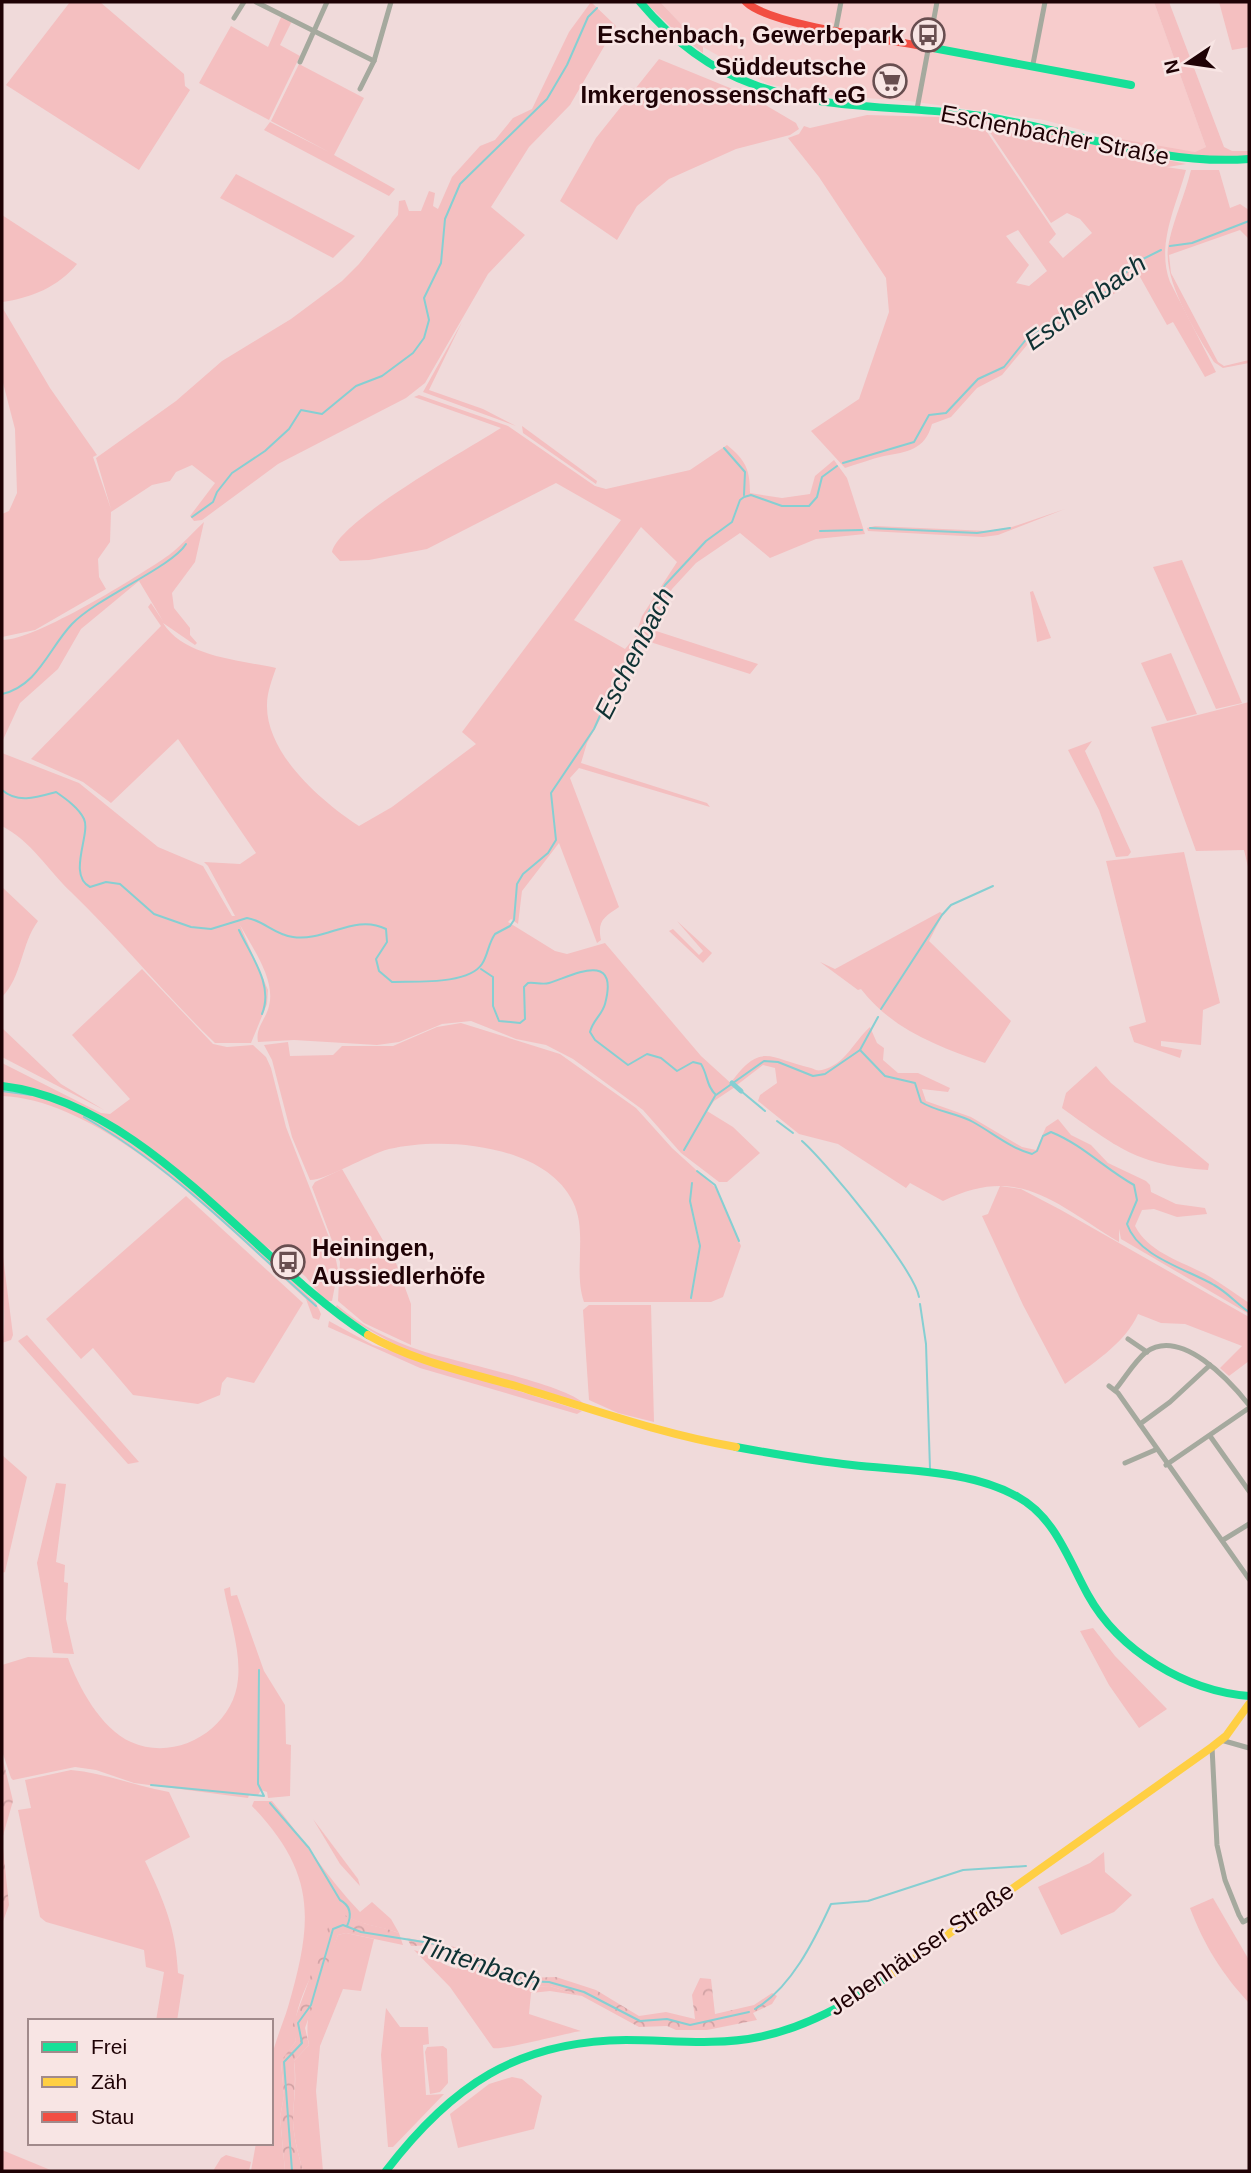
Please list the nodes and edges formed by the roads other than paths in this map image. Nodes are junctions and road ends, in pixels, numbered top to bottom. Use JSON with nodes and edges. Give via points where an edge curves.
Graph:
{"nodes":[{"id":1,"x":244,"y":2,"type":"edge"},
{"id":2,"x":256,"y":2,"type":"edge"},
{"id":3,"x":327,"y":2,"type":"edge"},
{"id":4,"x":391,"y":2,"type":"edge"},
{"id":5,"x":640,"y":2,"type":"edge"},
{"id":6,"x":746,"y":2,"type":"edge"},
{"id":7,"x":841,"y":2,"type":"edge"},
{"id":8,"x":937,"y":2,"type":"edge"},
{"id":9,"x":1045,"y":2,"type":"edge"},
{"id":10,"x":234,"y":18,"type":"dead end"},
{"id":11,"x":836,"y":28,"type":"junction"},
{"id":12,"x":315,"y":31,"type":"junction"},
{"id":13,"x":929,"y":47,"type":"junction"},
{"id":14,"x":374,"y":61,"type":"junction"},
{"id":15,"x":300,"y":62,"type":"dead end"},
{"id":16,"x":1033,"y":64,"type":"junction"},
{"id":17,"x":1131,"y":85,"type":"dead end"},
{"id":18,"x":360,"y":89,"type":"dead end"},
{"id":19,"x":917,"y":109,"type":"junction"},
{"id":20,"x":1249,"y":159,"type":"edge"},
{"id":21,"x":2,"y":1086,"type":"edge"},
{"id":22,"x":1128,"y":1339,"type":"dead end"},
{"id":23,"x":1147,"y":1352,"type":"junction"},
{"id":24,"x":1210,"y":1365,"type":"junction"},
{"id":25,"x":1109,"y":1386,"type":"dead end"},
{"id":26,"x":1115,"y":1391,"type":"junction"},
{"id":27,"x":1249,"y":1407,"type":"edge"},
{"id":28,"x":1140,"y":1424,"type":"junction"},
{"id":29,"x":1210,"y":1436,"type":"junction"},
{"id":30,"x":1155,"y":1450,"type":"junction"},
{"id":31,"x":1125,"y":1463,"type":"dead end"},
{"id":32,"x":1166,"y":1465,"type":"junction"},
{"id":33,"x":1249,"y":1490,"type":"edge"},
{"id":34,"x":1249,"y":1524,"type":"edge"},
{"id":35,"x":1223,"y":1540,"type":"junction"},
{"id":36,"x":1249,"y":1579,"type":"edge"},
{"id":37,"x":1249,"y":1696,"type":"edge"},
{"id":38,"x":1249,"y":1704,"type":"edge"},
{"id":39,"x":1221,"y":1740,"type":"junction"},
{"id":40,"x":1212,"y":1748,"type":"junction"},
{"id":41,"x":1249,"y":1748,"type":"edge"},
{"id":42,"x":1246,"y":1920,"type":"edge"},
{"id":43,"x":386,"y":2171,"type":"edge"}],
"edges":[{"from":1,"to":10,"type":"street"},
{"from":2,"to":12,"type":"street"},
{"from":3,"to":12,"type":"street"},
{"from":4,"to":14,"type":"street"},
{"from":5,"to":19,"type":"street","name":"Eschenbacher Straße","via":[[695,55],[752,85],[817,100]]},
{"from":6,"to":11,"type":"street","via":[[753,9],[786,20]]},
{"from":7,"to":11,"type":"street"},
{"from":8,"to":13,"type":"street"},
{"from":9,"to":16,"type":"street"},
{"from":11,"to":13,"type":"street"},
{"from":12,"to":14,"type":"street"},
{"from":12,"to":15,"type":"street"},
{"from":13,"to":16,"type":"street"},
{"from":13,"to":19,"type":"street"},
{"from":14,"to":18,"type":"street"},
{"from":16,"to":17,"type":"street"},
{"from":19,"to":20,"type":"street","name":"Eschenbacher Straße","via":[[1044,128],[1163,157],[1204,162]]},
{"from":21,"to":37,"type":"street","via":[[57,1098],[125,1137],[188,1183],[330,1309],[412,1357],[642,1427],[836,1464],[990,1486],[1019,1497],[1052,1531],[1107,1623],[1180,1677],[1229,1695]]},
{"from":22,"to":23,"type":"street"},
{"from":23,"to":24,"type":"street","via":[[1168,1346]]},
{"from":23,"to":26,"type":"street"},
{"from":24,"to":27,"type":"street"},
{"from":24,"to":28,"type":"street"},
{"from":25,"to":26,"type":"street"},
{"from":26,"to":28,"type":"street"},
{"from":27,"to":29,"type":"street"},
{"from":28,"to":30,"type":"street"},
{"from":29,"to":32,"type":"street"},
{"from":29,"to":33,"type":"street"},
{"from":30,"to":31,"type":"street"},
{"from":30,"to":32,"type":"street"},
{"from":32,"to":35,"type":"street"},
{"from":34,"to":35,"type":"street"},
{"from":35,"to":36,"type":"street"},
{"from":38,"to":39,"type":"street","name":"Jebenhäuser Straße"},
{"from":39,"to":40,"type":"street","name":"Jebenhäuser Straße"},
{"from":39,"to":41,"type":"street"},
{"from":40,"to":42,"type":"street","via":[[1218,1853],[1228,1890]]},
{"from":40,"to":43,"type":"street","name":"Jebenhäuser Straße","via":[[891,1974],[822,2016],[747,2039],[592,2040],[520,2055],[483,2074],[455,2096],[412,2137]]}]}
